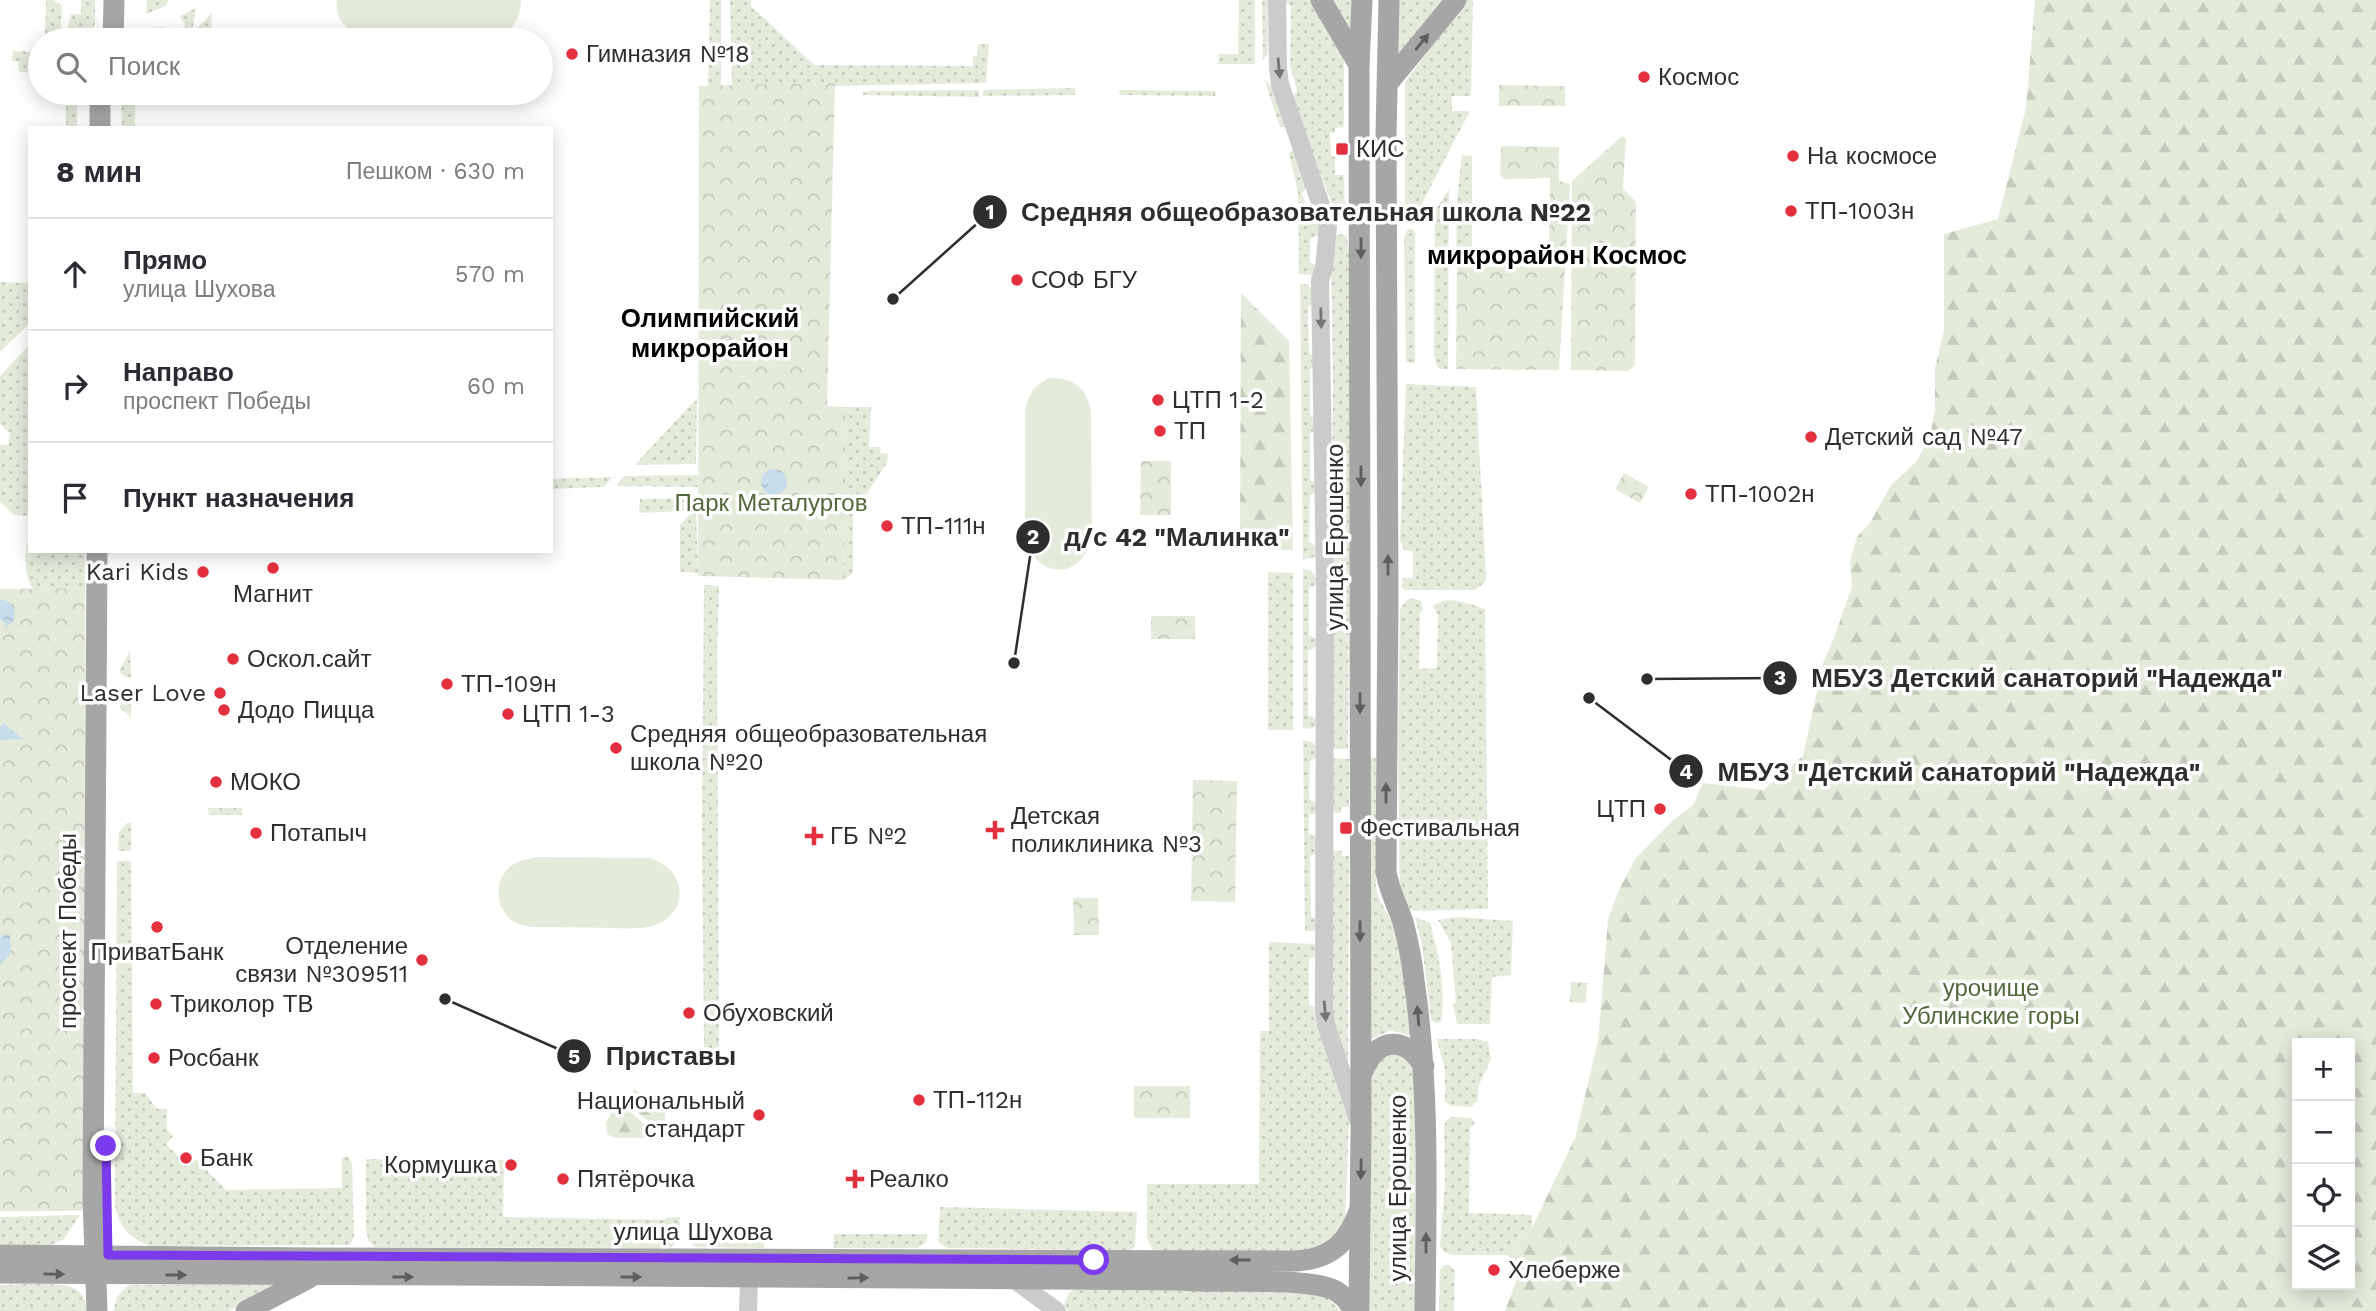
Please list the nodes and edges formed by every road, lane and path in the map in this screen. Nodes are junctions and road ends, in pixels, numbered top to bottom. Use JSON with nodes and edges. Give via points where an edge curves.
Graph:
{"nodes":[{"id":1,"x":102,"y":0,"type":"edge"},
{"id":2,"x":114,"y":0,"type":"edge"},
{"id":3,"x":1277,"y":0,"type":"edge"},
{"id":4,"x":1321,"y":0,"type":"edge"},
{"id":5,"x":1362,"y":0,"type":"edge"},
{"id":6,"x":1389,"y":0,"type":"edge"},
{"id":7,"x":1456,"y":0,"type":"edge"},
{"id":8,"x":101,"y":28,"type":"edge"},
{"id":9,"x":113,"y":28,"type":"edge"},
{"id":10,"x":1360,"y":73,"type":"junction"},
{"id":11,"x":1388,"y":83,"type":"junction"},
{"id":12,"x":100,"y":105,"type":"edge"},
{"id":13,"x":113,"y":105,"type":"edge"},
{"id":14,"x":100,"y":126,"type":"edge"},
{"id":15,"x":113,"y":126,"type":"edge"},
{"id":16,"x":96,"y":553,"type":"edge"},
{"id":17,"x":110,"y":553,"type":"edge"},
{"id":18,"x":1424,"y":1066,"type":"junction"},
{"id":19,"x":1361,"y":1074,"type":"junction"},
{"id":20,"x":1361,"y":1128,"type":"junction"},
{"id":21,"x":1360,"y":1209,"type":"junction"},
{"id":22,"x":0,"y":1255,"type":"edge"},
{"id":23,"x":101,"y":1265,"type":"junction"},
{"id":24,"x":750,"y":1268,"type":"junction"},
{"id":25,"x":317,"y":1270,"type":"junction"},
{"id":26,"x":0,"y":1273,"type":"edge"},
{"id":27,"x":1013,"y":1279,"type":"junction"},
{"id":28,"x":97,"y":1311,"type":"edge"},
{"id":29,"x":108,"y":1311,"type":"edge"},
{"id":30,"x":246,"y":1311,"type":"edge"},
{"id":31,"x":748,"y":1311,"type":"edge"},
{"id":32,"x":1057,"y":1311,"type":"edge"},
{"id":33,"x":1356,"y":1311,"type":"edge"},
{"id":34,"x":1425,"y":1311,"type":"edge"}],
"edges":[{"from":1,"to":8,"type":"main road"},
{"from":2,"to":9,"type":"main road"},
{"from":3,"to":20,"type":"street","name":"улица Ерошенко","one_way":true,"via":[[1280,83],[1328,226],[1320,280],[1324,1007],[1333,1049]]},
{"from":4,"to":10,"type":"main road"},
{"from":5,"to":10,"type":"main road","name":"улица Ерошенко"},
{"from":6,"to":11,"type":"main road","name":"улица Ерошенко"},
{"from":11,"to":7,"type":"main road","one_way":true},
{"from":10,"to":11,"type":"main road"},
{"from":10,"to":19,"type":"main road","name":"улица Ерошенко","one_way":true},
{"from":18,"to":11,"type":"main road","name":"улица Ерошенко","one_way":true,"via":[[1407,937],[1386,872]]},
{"from":12,"to":14,"type":"main road"},
{"from":13,"to":15,"type":"main road"},
{"from":16,"to":23,"type":"main road","name":"проспект Победы"},
{"from":17,"to":23,"type":"main road","name":"проспект Победы","via":[[106,1185]]},
{"from":18,"to":19,"type":"main road","name":"улица Ерошенко","via":[[1409,1049],[1388,1044],[1376,1049]]},
{"from":34,"to":18,"type":"main road","name":"улица Ерошенко","one_way":true},
{"from":19,"to":20,"type":"main road","name":"улица Ерошенко"},
{"from":20,"to":21,"type":"main road","name":"улица Ерошенко","one_way":true},
{"from":21,"to":24,"type":"main road","name":"улица Шухова","one_way":true,"via":[[1354,1227],[1338,1246],[1308,1260]]},
{"from":21,"to":33,"type":"main road","name":"улица Ерошенко"},
{"from":22,"to":23,"type":"main road","name":"улица Шухова"},
{"from":23,"to":25,"type":"main road","name":"улица Шухова"},
{"from":26,"to":23,"type":"main road","name":"улица Шухова","one_way":true},
{"from":23,"to":28,"type":"main road","name":"проспект Победы"},
{"from":23,"to":29,"type":"main road","name":"проспект Победы"},
{"from":24,"to":25,"type":"main road","name":"улица Шухова"},
{"from":24,"to":27,"type":"main road","name":"улица Шухова","one_way":true},
{"from":24,"to":31,"type":"street"},
{"from":25,"to":30,"type":"main road"},
{"from":27,"to":32,"type":"street"},
{"from":27,"to":33,"type":"main road","name":"улица Шухова","via":[[1316,1284],[1335,1291]]}]}
